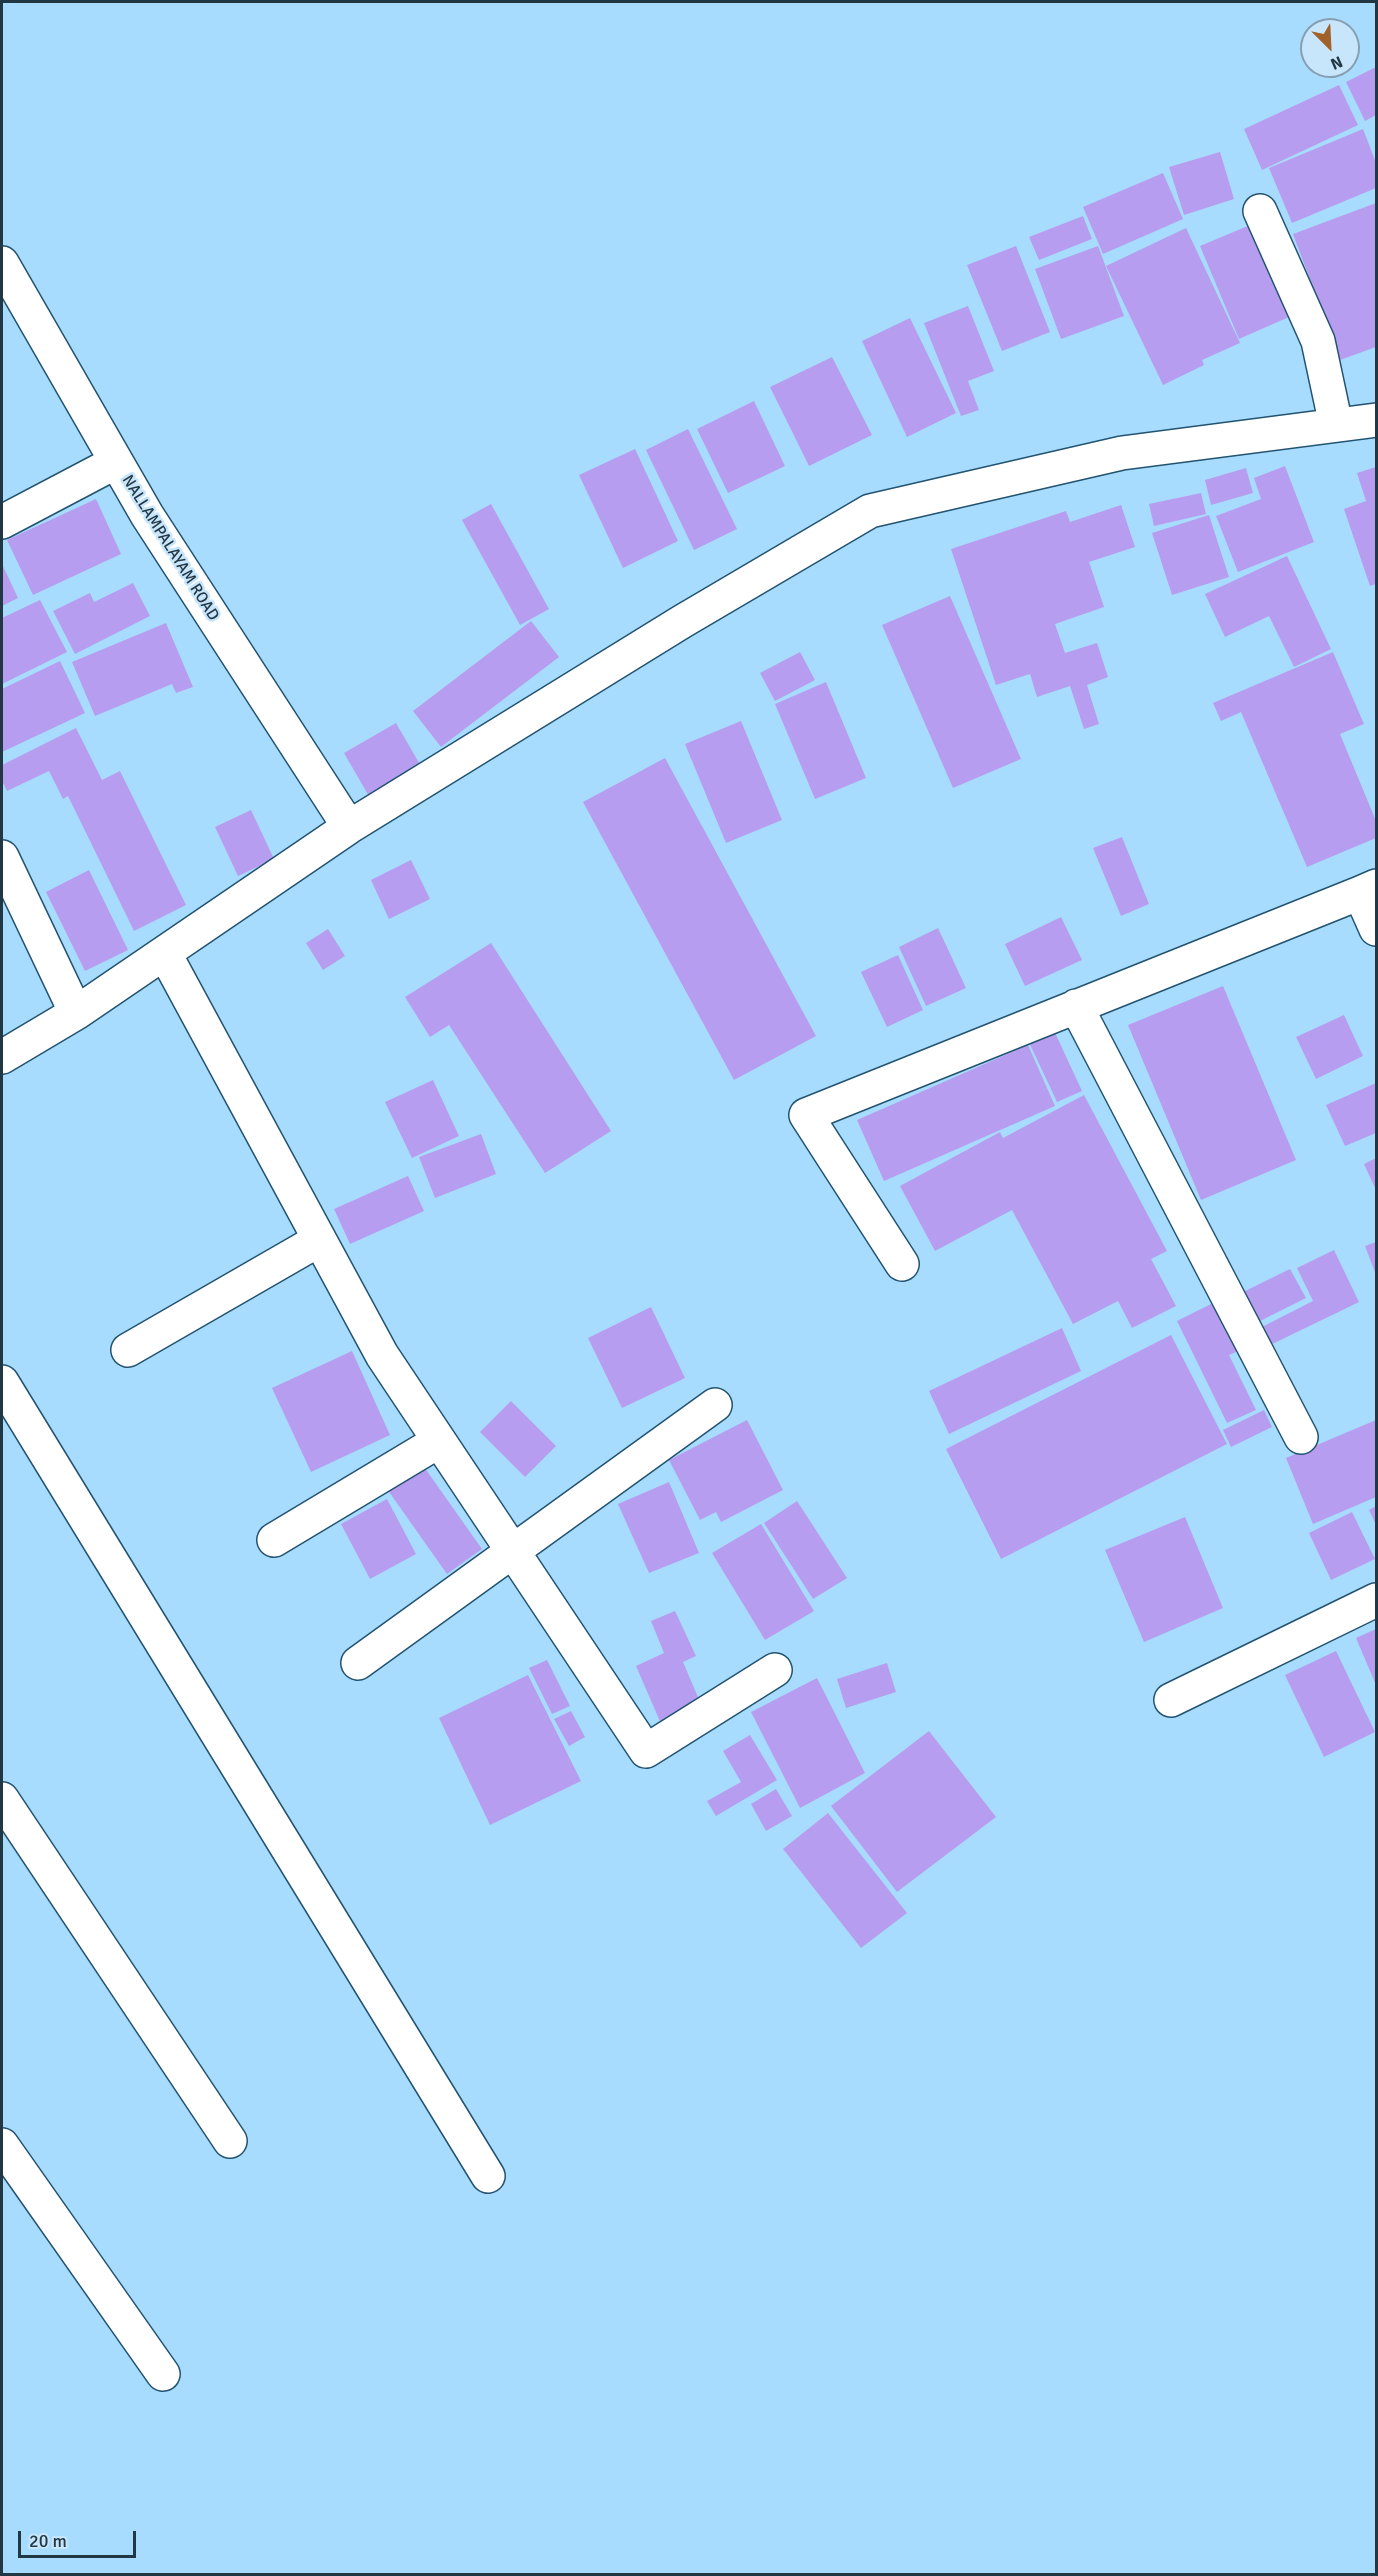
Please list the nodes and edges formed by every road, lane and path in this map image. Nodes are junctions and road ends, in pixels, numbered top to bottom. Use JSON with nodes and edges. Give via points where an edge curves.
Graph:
{"nodes":[{"id":1,"x":1260,"y":211,"type":"dead end"},
{"id":2,"x":2,"y":263,"type":"edge"},
{"id":3,"x":1377,"y":420,"type":"edge"},
{"id":4,"x":1336,"y":425,"type":"junction"},
{"id":5,"x":116,"y":462,"type":"junction"},
{"id":6,"x":2,"y":522,"type":"edge"},
{"id":7,"x":349,"y":827,"type":"junction"},
{"id":8,"x":2,"y":857,"type":"edge"},
{"id":9,"x":1368,"y":890,"type":"edge"},
{"id":10,"x":1377,"y":929,"type":"edge"},
{"id":11,"x":165,"y":954,"type":"junction"},
{"id":12,"x":1076,"y":1006,"type":"junction"},
{"id":13,"x":76,"y":1013,"type":"junction"},
{"id":14,"x":2,"y":1057,"type":"edge"},
{"id":15,"x":319,"y":1240,"type":"junction"},
{"id":16,"x":902,"y":1264,"type":"dead end"},
{"id":17,"x":128,"y":1350,"type":"dead end"},
{"id":18,"x":2,"y":1382,"type":"edge"},
{"id":19,"x":715,"y":1405,"type":"dead end"},
{"id":20,"x":1301,"y":1437,"type":"dead end"},
{"id":21,"x":439,"y":1441,"type":"junction"},
{"id":22,"x":274,"y":1540,"type":"dead end"},
{"id":23,"x":513,"y":1551,"type":"junction"},
{"id":24,"x":1377,"y":1600,"type":"edge"},
{"id":25,"x":358,"y":1663,"type":"dead end"},
{"id":26,"x":775,"y":1670,"type":"dead end"},
{"id":27,"x":1171,"y":1700,"type":"dead end"},
{"id":28,"x":2,"y":1799,"type":"edge"},
{"id":29,"x":230,"y":2141,"type":"dead end"},
{"id":30,"x":2,"y":2145,"type":"edge"},
{"id":31,"x":488,"y":2176,"type":"dead end"},
{"id":32,"x":163,"y":2374,"type":"dead end"}],
"edges":[{"from":1,"to":4,"type":"street","via":[[1318,341]]},
{"from":2,"to":5,"type":"street","name":"NALLAMPALAYAM ROAD"},
{"from":3,"to":4,"type":"street"},
{"from":4,"to":7,"type":"street","via":[[1122,453],[870,511]]},
{"from":5,"to":6,"type":"street"},
{"from":5,"to":7,"type":"street","name":"NALLAMPALAYAM ROAD"},
{"from":7,"to":11,"type":"street"},
{"from":8,"to":13,"type":"street"},
{"from":9,"to":10,"type":"street"},
{"from":9,"to":12,"type":"street"},
{"from":11,"to":13,"type":"street"},
{"from":11,"to":15,"type":"street"},
{"from":12,"to":16,"type":"street","via":[[806,1115]]},
{"from":12,"to":20,"type":"street"},
{"from":13,"to":14,"type":"street"},
{"from":15,"to":17,"type":"street"},
{"from":15,"to":21,"type":"street","via":[[382,1355]]},
{"from":18,"to":31,"type":"street"},
{"from":19,"to":23,"type":"street"},
{"from":21,"to":22,"type":"street"},
{"from":21,"to":23,"type":"street"},
{"from":23,"to":25,"type":"street"},
{"from":23,"to":26,"type":"street","via":[[646,1751]]},
{"from":24,"to":27,"type":"street"},
{"from":28,"to":29,"type":"street"},
{"from":30,"to":32,"type":"street"}]}
